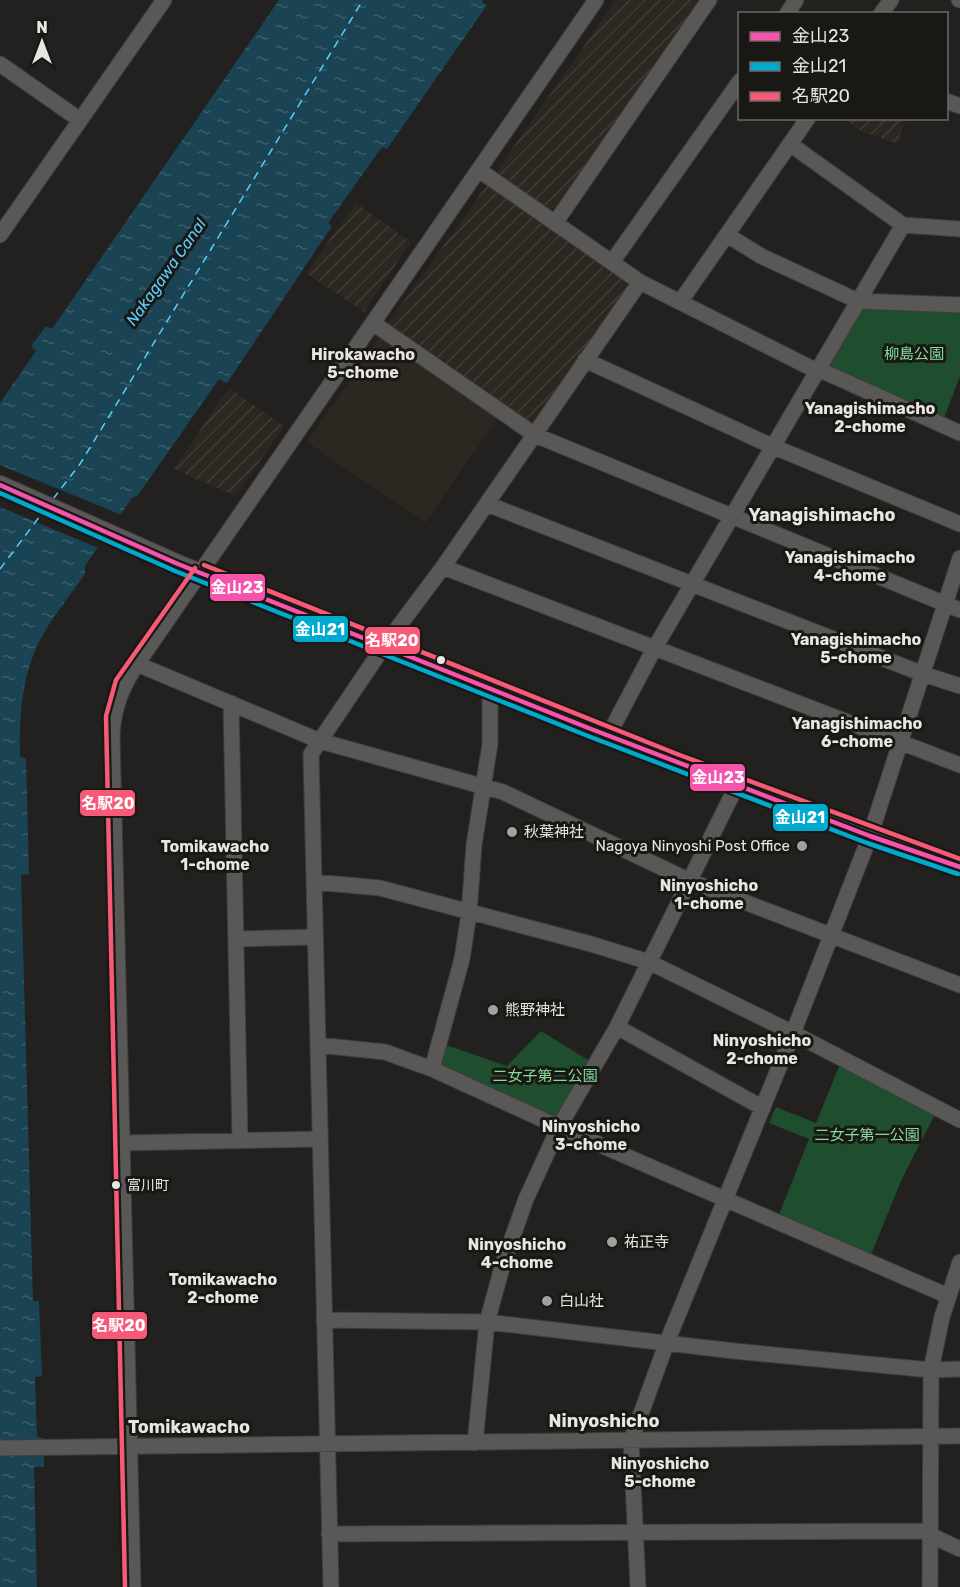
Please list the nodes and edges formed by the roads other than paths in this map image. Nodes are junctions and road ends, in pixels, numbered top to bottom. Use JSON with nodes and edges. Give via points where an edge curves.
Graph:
{"nodes":[{"id":1,"x":164,"y":0,"type":"edge"},
{"id":2,"x":596,"y":0,"type":"edge"},
{"id":3,"x":709,"y":0,"type":"edge"},
{"id":4,"x":0,"y":64,"type":"edge"},
{"id":5,"x":738,"y":84,"type":"edge"},
{"id":6,"x":80,"y":120,"type":"junction"},
{"id":7,"x":807,"y":120,"type":"edge"},
{"id":8,"x":790,"y":144,"type":"junction"},
{"id":9,"x":479,"y":170,"type":"junction"},
{"id":10,"x":555,"y":223,"type":"junction"},
{"id":11,"x":903,"y":225,"type":"junction"},
{"id":12,"x":960,"y":229,"type":"edge"},
{"id":13,"x":0,"y":235,"type":"edge"},
{"id":14,"x":727,"y":235,"type":"junction"},
{"id":15,"x":612,"y":262,"type":"junction"},
{"id":16,"x":640,"y":282,"type":"junction"},
{"id":17,"x":858,"y":301,"type":"junction"},
{"id":18,"x":680,"y":302,"type":"junction"},
{"id":19,"x":960,"y":305,"type":"edge"},
{"id":20,"x":373,"y":323,"type":"junction"},
{"id":21,"x":585,"y":360,"type":"junction"},
{"id":22,"x":818,"y":370,"type":"junction"},
{"id":23,"x":960,"y":433,"type":"edge"},
{"id":24,"x":535,"y":435,"type":"junction"},
{"id":25,"x":774,"y":447,"type":"junction"},
{"id":26,"x":0,"y":485,"type":"edge"},
{"id":27,"x":487,"y":504,"type":"junction"},
{"id":28,"x":733,"y":516,"type":"junction"},
{"id":29,"x":960,"y":524,"type":"edge"},
{"id":30,"x":960,"y":558,"type":"edge"},
{"id":31,"x":443,"y":567,"type":"junction"},
{"id":32,"x":201,"y":572,"type":"junction"},
{"id":33,"x":693,"y":584,"type":"junction"},
{"id":34,"x":945,"y":605,"type":"junction"},
{"id":35,"x":960,"y":610,"type":"edge"},
{"id":36,"x":384,"y":646,"type":"junction"},
{"id":37,"x":654,"y":649,"type":"junction"},
{"id":38,"x":137,"y":664,"type":"junction"},
{"id":39,"x":923,"y":674,"type":"junction"},
{"id":40,"x":960,"y":686,"type":"edge"},
{"id":41,"x":490,"y":688,"type":"junction"},
{"id":42,"x":231,"y":703,"type":"junction"},
{"id":43,"x":608,"y":736,"type":"junction"},
{"id":44,"x":320,"y":741,"type":"junction"},
{"id":45,"x":900,"y":742,"type":"junction"},
{"id":46,"x":960,"y":765,"type":"edge"},
{"id":47,"x":482,"y":785,"type":"junction"},
{"id":48,"x":737,"y":785,"type":"junction"},
{"id":49,"x":870,"y":836,"type":"junction"},
{"id":50,"x":960,"y":867,"type":"edge"},
{"id":51,"x":690,"y":881,"type":"junction"},
{"id":52,"x":314,"y":882,"type":"junction"},
{"id":53,"x":469,"y":913,"type":"junction"},
{"id":54,"x":831,"y":936,"type":"junction"},
{"id":55,"x":315,"y":937,"type":"junction"},
{"id":56,"x":236,"y":939,"type":"junction"},
{"id":57,"x":649,"y":962,"type":"junction"},
{"id":58,"x":960,"y":985,"type":"edge"},
{"id":59,"x":617,"y":1027,"type":"junction"},
{"id":60,"x":794,"y":1032,"type":"junction"},
{"id":61,"x":318,"y":1045,"type":"junction"},
{"id":62,"x":432,"y":1069,"type":"junction"},
{"id":63,"x":763,"y":1108,"type":"junction"},
{"id":64,"x":960,"y":1120,"type":"edge"},
{"id":65,"x":560,"y":1127,"type":"junction"},
{"id":66,"x":320,"y":1139,"type":"junction"},
{"id":67,"x":240,"y":1141,"type":"junction"},
{"id":68,"x":122,"y":1143,"type":"junction"},
{"id":69,"x":726,"y":1200,"type":"junction"},
{"id":70,"x":960,"y":1262,"type":"edge"},
{"id":71,"x":948,"y":1296,"type":"junction"},
{"id":72,"x":324,"y":1320,"type":"junction"},
{"id":73,"x":487,"y":1322,"type":"junction"},
{"id":74,"x":668,"y":1342,"type":"junction"},
{"id":75,"x":960,"y":1369,"type":"edge"},
{"id":76,"x":931,"y":1370,"type":"junction"},
{"id":77,"x":960,"y":1436,"type":"edge"},
{"id":78,"x":930,"y":1438,"type":"junction"},
{"id":79,"x":631,"y":1441,"type":"junction"},
{"id":80,"x":327,"y":1443,"type":"junction"},
{"id":81,"x":475,"y":1443,"type":"junction"},
{"id":82,"x":129,"y":1446,"type":"junction"},
{"id":83,"x":0,"y":1448,"type":"edge"},
{"id":84,"x":636,"y":1532,"type":"junction"},
{"id":85,"x":930,"y":1533,"type":"junction"},
{"id":86,"x":329,"y":1534,"type":"junction"},
{"id":87,"x":960,"y":1549,"type":"edge"},
{"id":88,"x":133,"y":1587,"type":"edge"},
{"id":89,"x":331,"y":1587,"type":"edge"},
{"id":90,"x":638,"y":1587,"type":"edge"},
{"id":91,"x":930,"y":1587,"type":"edge"}],
"edges":[{"from":1,"to":6,"type":"street"},
{"from":2,"to":9,"type":"street"},
{"from":3,"to":10,"type":"street"},
{"from":4,"to":6,"type":"street"},
{"from":5,"to":15,"type":"street"},
{"from":6,"to":13,"type":"street"},
{"from":7,"to":8,"type":"street"},
{"from":8,"to":11,"type":"street"},
{"from":8,"to":14,"type":"street"},
{"from":9,"to":10,"type":"street"},
{"from":9,"to":20,"type":"street"},
{"from":10,"to":15,"type":"street"},
{"from":11,"to":12,"type":"street"},
{"from":11,"to":17,"type":"street"},
{"from":14,"to":17,"type":"street","via":[[761,256]]},
{"from":14,"to":18,"type":"street"},
{"from":15,"to":16,"type":"street"},
{"from":16,"to":18,"type":"street"},
{"from":16,"to":21,"type":"street"},
{"from":17,"to":19,"type":"street"},
{"from":17,"to":22,"type":"street"},
{"from":18,"to":22,"type":"street"},
{"from":20,"to":24,"type":"street"},
{"from":20,"to":32,"type":"street"},
{"from":21,"to":24,"type":"street"},
{"from":21,"to":25,"type":"street"},
{"from":22,"to":23,"type":"street"},
{"from":22,"to":25,"type":"street"},
{"from":24,"to":27,"type":"street"},
{"from":24,"to":28,"type":"street"},
{"from":25,"to":28,"type":"street"},
{"from":25,"to":29,"type":"street"},
{"from":26,"to":32,"type":"main road"},
{"from":27,"to":31,"type":"street"},
{"from":27,"to":33,"type":"street"},
{"from":28,"to":33,"type":"street"},
{"from":28,"to":34,"type":"street"},
{"from":30,"to":34,"type":"street"},
{"from":31,"to":36,"type":"street"},
{"from":31,"to":37,"type":"street"},
{"from":32,"to":36,"type":"main road"},
{"from":32,"to":38,"type":"street"},
{"from":33,"to":37,"type":"street"},
{"from":33,"to":39,"type":"street"},
{"from":34,"to":35,"type":"street"},
{"from":34,"to":39,"type":"street"},
{"from":36,"to":41,"type":"main road"},
{"from":36,"to":44,"type":"street"},
{"from":37,"to":43,"type":"street"},
{"from":37,"to":45,"type":"street"},
{"from":38,"to":42,"type":"street"},
{"from":38,"to":68,"type":"street","via":[[123,684],[112,717]]},
{"from":39,"to":40,"type":"street"},
{"from":39,"to":45,"type":"street"},
{"from":41,"to":43,"type":"main road"},
{"from":41,"to":47,"type":"street","via":[[490,744]]},
{"from":42,"to":44,"type":"street"},
{"from":42,"to":56,"type":"street"},
{"from":43,"to":48,"type":"main road"},
{"from":44,"to":47,"type":"street"},
{"from":44,"to":52,"type":"street","via":[[311,754]]},
{"from":45,"to":46,"type":"street"},
{"from":45,"to":49,"type":"street"},
{"from":47,"to":51,"type":"street"},
{"from":47,"to":53,"type":"street"},
{"from":48,"to":49,"type":"main road"},
{"from":48,"to":51,"type":"street"},
{"from":49,"to":50,"type":"main road"},
{"from":49,"to":54,"type":"street"},
{"from":51,"to":54,"type":"street"},
{"from":51,"to":57,"type":"street"},
{"from":52,"to":53,"type":"street","via":[[380,888]]},
{"from":52,"to":55,"type":"street"},
{"from":53,"to":57,"type":"street"},
{"from":53,"to":62,"type":"street","via":[[462,959]]},
{"from":54,"to":58,"type":"street"},
{"from":54,"to":60,"type":"street"},
{"from":55,"to":56,"type":"street"},
{"from":55,"to":61,"type":"street"},
{"from":56,"to":67,"type":"street"},
{"from":57,"to":59,"type":"street"},
{"from":57,"to":60,"type":"street"},
{"from":59,"to":63,"type":"street"},
{"from":59,"to":65,"type":"street"},
{"from":60,"to":63,"type":"street"},
{"from":60,"to":64,"type":"street"},
{"from":61,"to":62,"type":"street","via":[[385,1052]]},
{"from":61,"to":66,"type":"street"},
{"from":62,"to":65,"type":"street"},
{"from":63,"to":69,"type":"street"},
{"from":65,"to":69,"type":"street"},
{"from":65,"to":73,"type":"street","via":[[526,1199]]},
{"from":66,"to":67,"type":"street"},
{"from":66,"to":72,"type":"street"},
{"from":67,"to":68,"type":"street"},
{"from":68,"to":82,"type":"street"},
{"from":69,"to":71,"type":"street"},
{"from":69,"to":74,"type":"street"},
{"from":70,"to":71,"type":"street"},
{"from":71,"to":76,"type":"street"},
{"from":72,"to":73,"type":"street"},
{"from":72,"to":80,"type":"street"},
{"from":73,"to":74,"type":"street"},
{"from":73,"to":81,"type":"street"},
{"from":74,"to":76,"type":"street"},
{"from":74,"to":79,"type":"street"},
{"from":75,"to":76,"type":"street"},
{"from":76,"to":78,"type":"street"},
{"from":77,"to":78,"type":"street"},
{"from":78,"to":79,"type":"street"},
{"from":78,"to":85,"type":"street"},
{"from":79,"to":81,"type":"street"},
{"from":79,"to":84,"type":"street"},
{"from":80,"to":81,"type":"street"},
{"from":80,"to":82,"type":"street"},
{"from":80,"to":86,"type":"street"},
{"from":82,"to":83,"type":"street"},
{"from":82,"to":88,"type":"street"},
{"from":84,"to":85,"type":"street"},
{"from":84,"to":86,"type":"street"},
{"from":84,"to":90,"type":"street"},
{"from":85,"to":87,"type":"street"},
{"from":85,"to":91,"type":"street"},
{"from":86,"to":89,"type":"street"}]}
